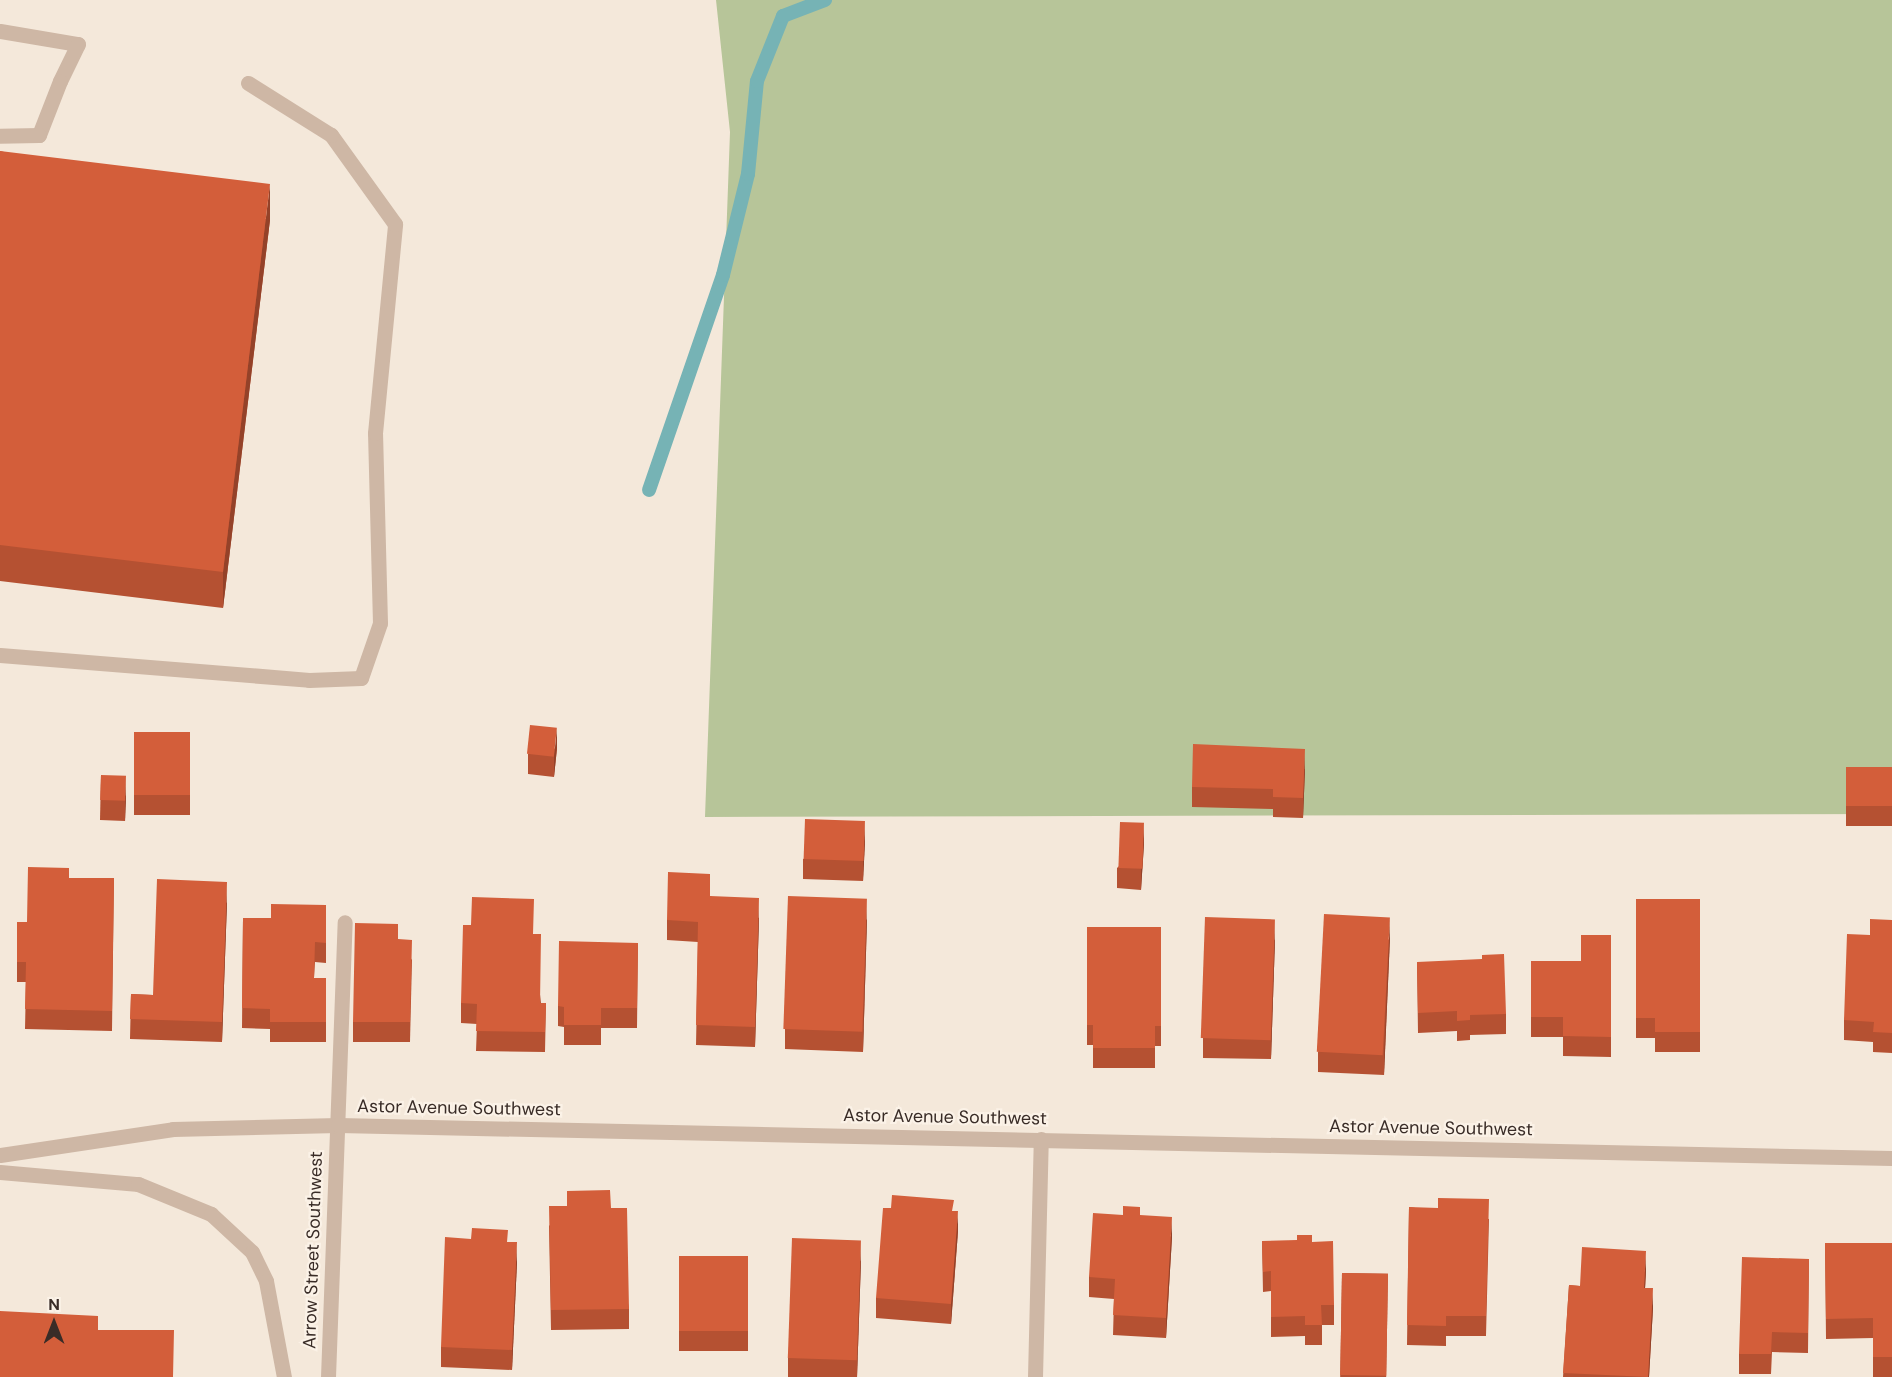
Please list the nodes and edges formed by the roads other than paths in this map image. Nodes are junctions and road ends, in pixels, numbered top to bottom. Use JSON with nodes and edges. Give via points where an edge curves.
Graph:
{"nodes":[{"id":1,"x":0,"y":31,"type":"edge"},
{"id":2,"x":248,"y":83,"type":"dead end"},
{"id":3,"x":0,"y":135,"type":"edge"},
{"id":4,"x":0,"y":655,"type":"edge"},
{"id":5,"x":345,"y":922,"type":"dead end"},
{"id":6,"x":338,"y":1125,"type":"junction"},
{"id":7,"x":1041,"y":1139,"type":"junction"},
{"id":8,"x":0,"y":1155,"type":"edge"},
{"id":9,"x":1892,"y":1158,"type":"edge"},
{"id":10,"x":0,"y":1172,"type":"edge"},
{"id":11,"x":284,"y":1377,"type":"edge"},
{"id":12,"x":328,"y":1377,"type":"edge"},
{"id":13,"x":1035,"y":1377,"type":"edge"}],
"edges":[{"from":1,"to":3,"type":"street","via":[[78,44],[39,135]]},
{"from":2,"to":4,"type":"street","via":[[332,135],[395,224],[375,433],[380,623],[361,678],[309,680]]},
{"from":5,"to":6,"type":"street","name":"Arrow Street Southwest"},
{"from":6,"to":7,"type":"street","name":"Astor Avenue Southwest"},
{"from":6,"to":8,"type":"street","name":"Astor Avenue Southwest","via":[[173,1129]]},
{"from":6,"to":12,"type":"street","name":"Arrow Street Southwest"},
{"from":7,"to":9,"type":"street","name":"Astor Avenue Southwest"},
{"from":7,"to":13,"type":"street"},
{"from":10,"to":11,"type":"street","via":[[138,1184],[211,1214],[252,1252],[266,1281]]}]}
